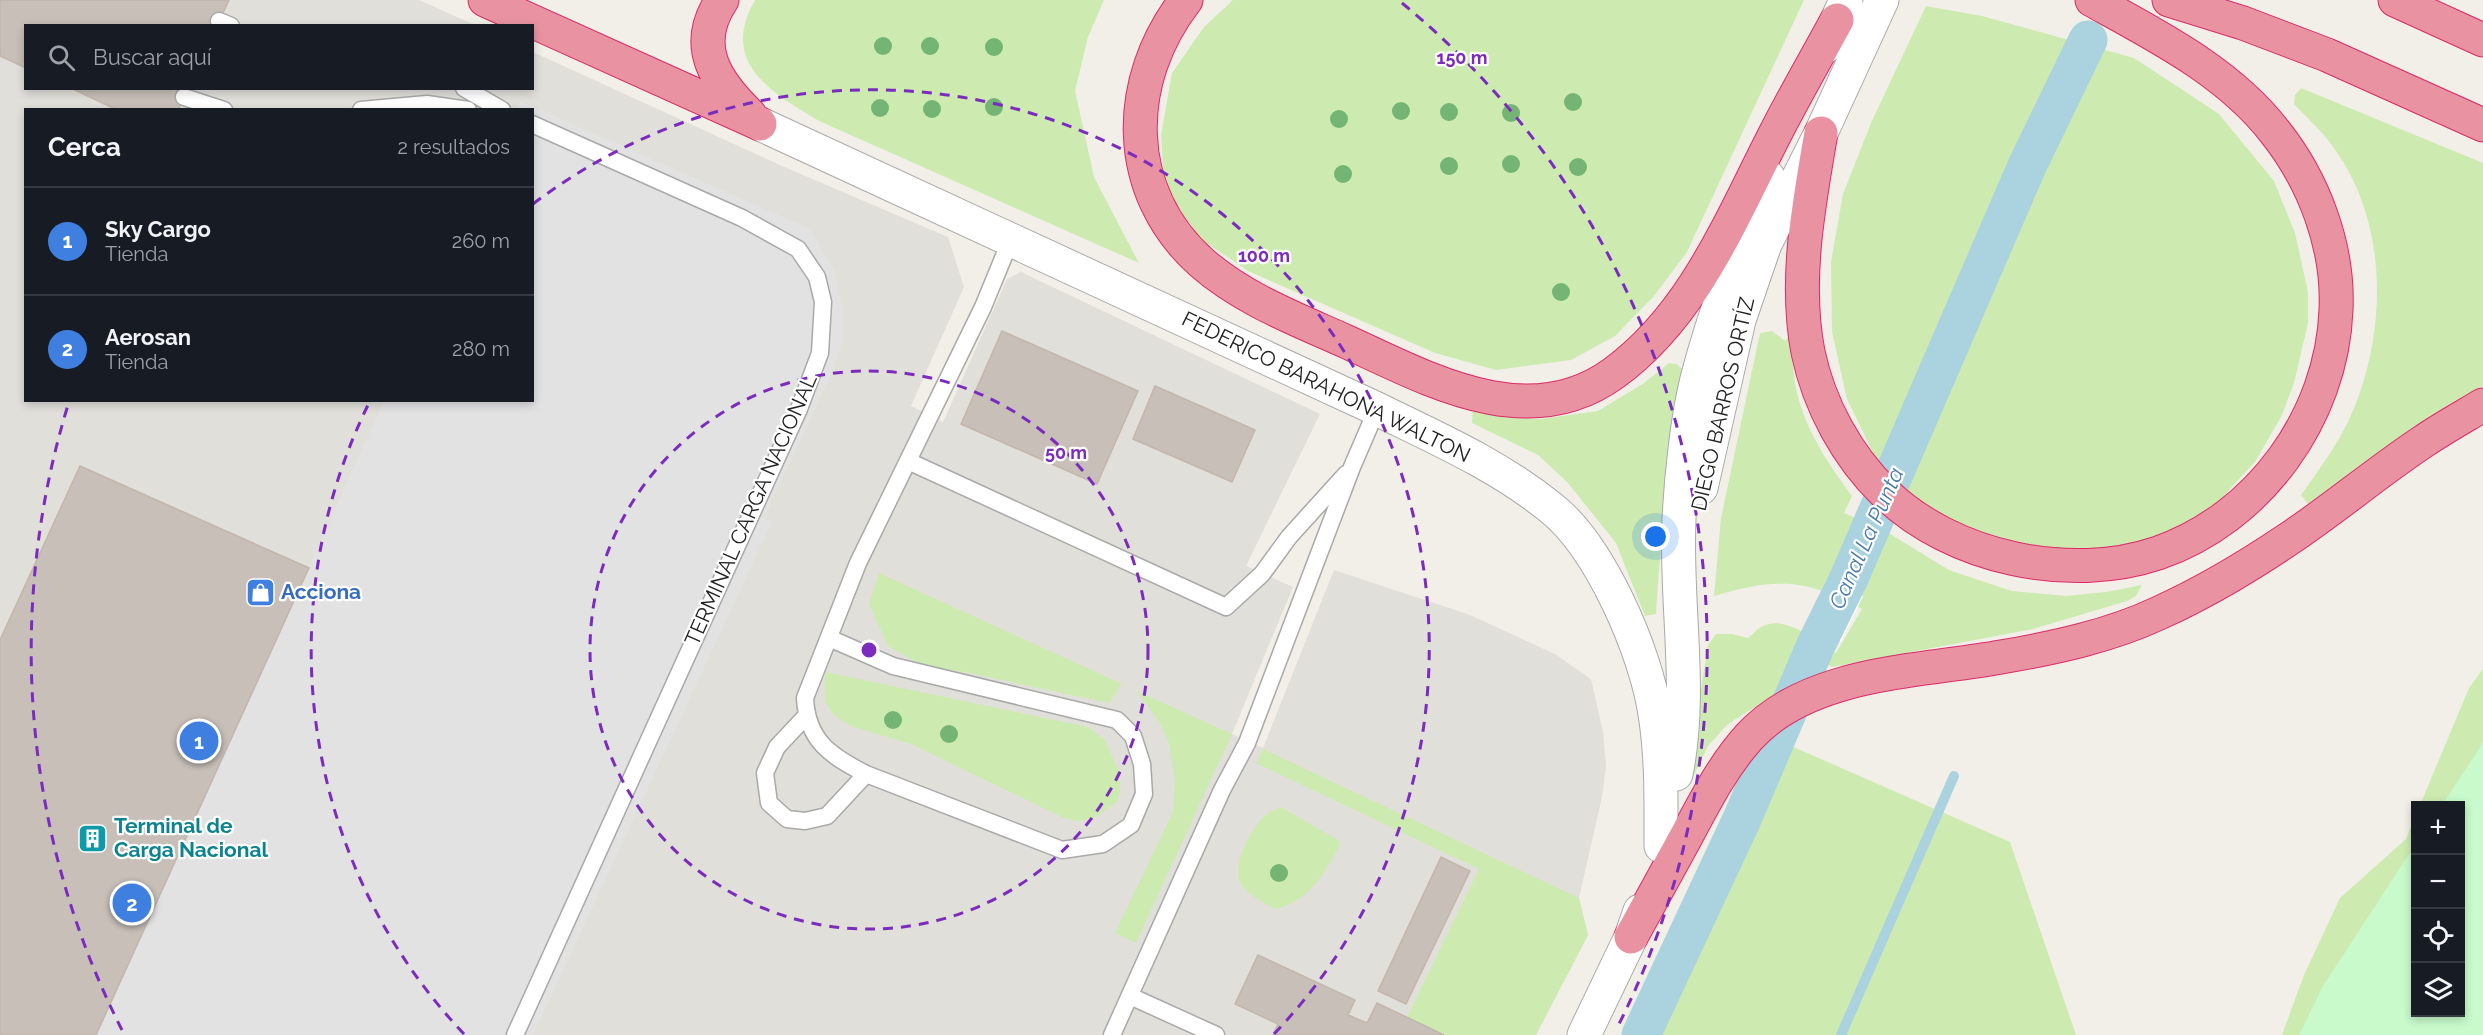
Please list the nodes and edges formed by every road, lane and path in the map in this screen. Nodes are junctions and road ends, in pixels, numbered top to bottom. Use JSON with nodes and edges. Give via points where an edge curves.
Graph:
{"nodes":[{"id":1,"x":485,"y":0,"type":"edge"},
{"id":2,"x":722,"y":0,"type":"edge"},
{"id":3,"x":1186,"y":0,"type":"edge"},
{"id":4,"x":1882,"y":0,"type":"edge"},
{"id":5,"x":2092,"y":0,"type":"edge"},
{"id":6,"x":2169,"y":0,"type":"edge"},
{"id":7,"x":2395,"y":0,"type":"edge"},
{"id":8,"x":1842,"y":10,"type":"edge"},
{"id":9,"x":2483,"y":40,"type":"edge"},
{"id":10,"x":467,"y":90,"type":"edge"},
{"id":11,"x":184,"y":97,"type":"dead end"},
{"id":12,"x":218,"y":108,"type":"edge"},
{"id":13,"x":382,"y":108,"type":"edge"},
{"id":14,"x":454,"y":108,"type":"edge"},
{"id":15,"x":498,"y":108,"type":"edge"},
{"id":16,"x":760,"y":124,"type":"junction"},
{"id":17,"x":534,"y":125,"type":"edge"},
{"id":18,"x":2483,"y":125,"type":"edge"},
{"id":19,"x":1821,"y":133,"type":"junction"},
{"id":20,"x":1011,"y":239,"type":"junction"},
{"id":21,"x":2483,"y":405,"type":"edge"},
{"id":22,"x":1377,"y":409,"type":"junction"},
{"id":23,"x":908,"y":461,"type":"junction"},
{"id":24,"x":1352,"y":467,"type":"junction"},
{"id":25,"x":1682,"y":620,"type":"junction"},
{"id":26,"x":830,"y":638,"type":"junction"},
{"id":27,"x":806,"y":717,"type":"junction"},
{"id":28,"x":866,"y":774,"type":"junction"},
{"id":29,"x":1661,"y":846,"type":"junction"},
{"id":30,"x":1631,"y":937,"type":"junction"},
{"id":31,"x":1130,"y":996,"type":"junction"},
{"id":32,"x":515,"y":1035,"type":"edge"},
{"id":33,"x":1112,"y":1035,"type":"edge"},
{"id":34,"x":1216,"y":1035,"type":"edge"},
{"id":35,"x":1584,"y":1035,"type":"edge"}],
"edges":[{"from":1,"to":16,"type":"highway"},
{"from":2,"to":16,"type":"highway","via":[[713,13],[708,33],[712,67],[722,84]]},
{"from":3,"to":8,"type":"highway","via":[[1155,52],[1139,119],[1148,183],[1164,218],[1182,243],[1203,264],[1260,303],[1409,370],[1478,396],[1514,402],[1547,399],[1596,384],[1638,353],[1677,312],[1710,262]]},
{"from":4,"to":19,"type":"street","name":"DIEGO BARROS ORTÍZ"},
{"from":5,"to":19,"type":"highway","via":[[2216,75],[2275,131],[2315,198],[2334,271],[2336,318],[2332,348],[2307,422],[2266,481],[2216,524],[2188,540],[2157,554],[2123,562],[2088,566],[2017,560],[1980,550],[1945,534],[1886,495],[1863,469],[1827,411],[1807,339],[1803,276]]},
{"from":6,"to":18,"type":"highway","via":[[2327,55]]},
{"from":7,"to":9,"type":"highway"},
{"from":8,"to":25,"type":"street","name":"DIEGO BARROS ORTÍZ","via":[[1734,262],[1697,381],[1679,520]]},
{"from":10,"to":15,"type":"lane"},
{"from":11,"to":12,"type":"lane"},
{"from":13,"to":14,"type":"lane","via":[[427,104]]},
{"from":16,"to":20,"type":"street","name":"FEDERICO BARAHONA WALTON"},
{"from":17,"to":32,"type":"lane","name":"TERMINAL CARGA NACIONAL","via":[[742,218],[798,249],[818,277],[823,328],[820,353],[799,409]]},
{"from":19,"to":25,"type":"street","name":"DIEGO BARROS ORTÍZ","via":[[1765,244],[1739,320],[1703,479]]},
{"from":20,"to":22,"type":"street","name":"FEDERICO BARAHONA WALTON"},
{"from":20,"to":23,"type":"lane","via":[[983,307]]},
{"from":21,"to":30,"type":"highway","via":[[2424,441],[2288,540],[2158,614],[2104,634],[2055,646],[1871,678],[1791,705],[1751,735],[1734,756],[1712,788]]},
{"from":22,"to":24,"type":"lane"},
{"from":22,"to":29,"type":"street","name":"FEDERICO BARAHONA WALTON","via":[[1459,449],[1552,508],[1581,538],[1606,576],[1638,653],[1655,713]]},
{"from":23,"to":24,"type":"lane","via":[[1226,607],[1262,574],[1289,537]]},
{"from":23,"to":26,"type":"lane","via":[[858,563]]},
{"from":24,"to":31,"type":"lane","via":[[1248,743],[1222,790]]},
{"from":25,"to":29,"type":"street","name":"DIEGO BARROS ORTÍZ","via":[[1683,694],[1677,767]]},
{"from":26,"to":27,"type":"lane","via":[[805,698]]},
{"from":26,"to":28,"type":"lane","via":[[893,666],[1118,720],[1133,736],[1142,764],[1144,794],[1131,825],[1102,844],[1062,850]]},
{"from":27,"to":28,"type":"lane","via":[[818,741],[838,759]]},
{"from":27,"to":28,"type":"lane","via":[[777,747],[765,773],[769,803],[787,819],[804,821],[827,816]]},
{"from":29,"to":30,"type":"street","name":"DIEGO BARROS ORTÍZ"},
{"from":30,"to":35,"type":"street","name":"DIEGO BARROS ORTÍZ"},
{"from":31,"to":33,"type":"lane"},
{"from":31,"to":34,"type":"lane"}]}
